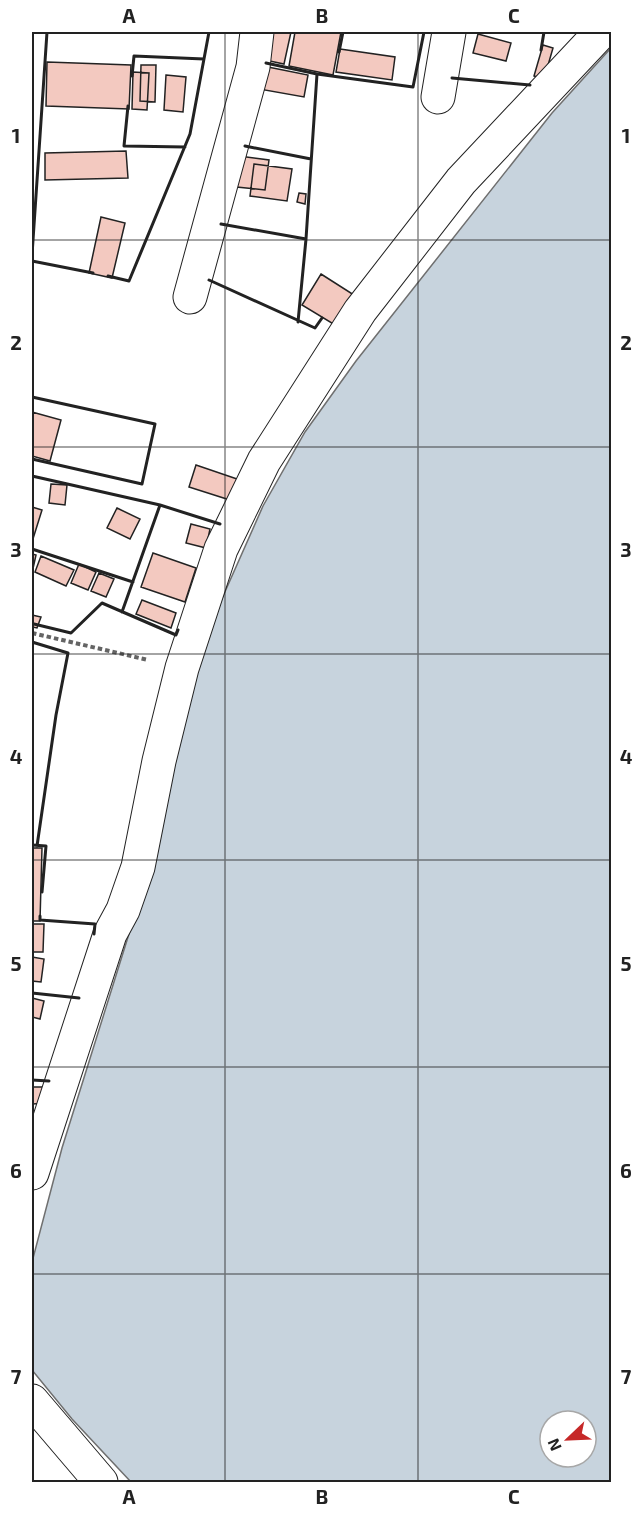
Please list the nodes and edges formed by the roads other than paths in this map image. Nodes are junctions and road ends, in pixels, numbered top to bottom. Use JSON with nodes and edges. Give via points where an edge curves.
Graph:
{"nodes":[{"id":1,"x":257,"y":32,"type":"edge"},
{"id":2,"x":449,"y":32,"type":"edge"},
{"id":3,"x":601,"y":32,"type":"edge"},
{"id":4,"x":438,"y":97,"type":"dead end"},
{"id":5,"x":190,"y":297,"type":"dead end"},
{"id":6,"x":32,"y":1173,"type":"edge"},
{"id":7,"x":32,"y":1401,"type":"edge"},
{"id":8,"x":101,"y":1482,"type":"edge"}],
"edges":[{"from":1,"to":5,"type":"street","via":[[253,67]]},
{"from":2,"to":4,"type":"street"},
{"from":3,"to":6,"type":"street","via":[[461,181],[360,311],[264,461],[221,549],[182,668],[138,867],[110,934]]},
{"from":7,"to":8,"type":"street"}]}
